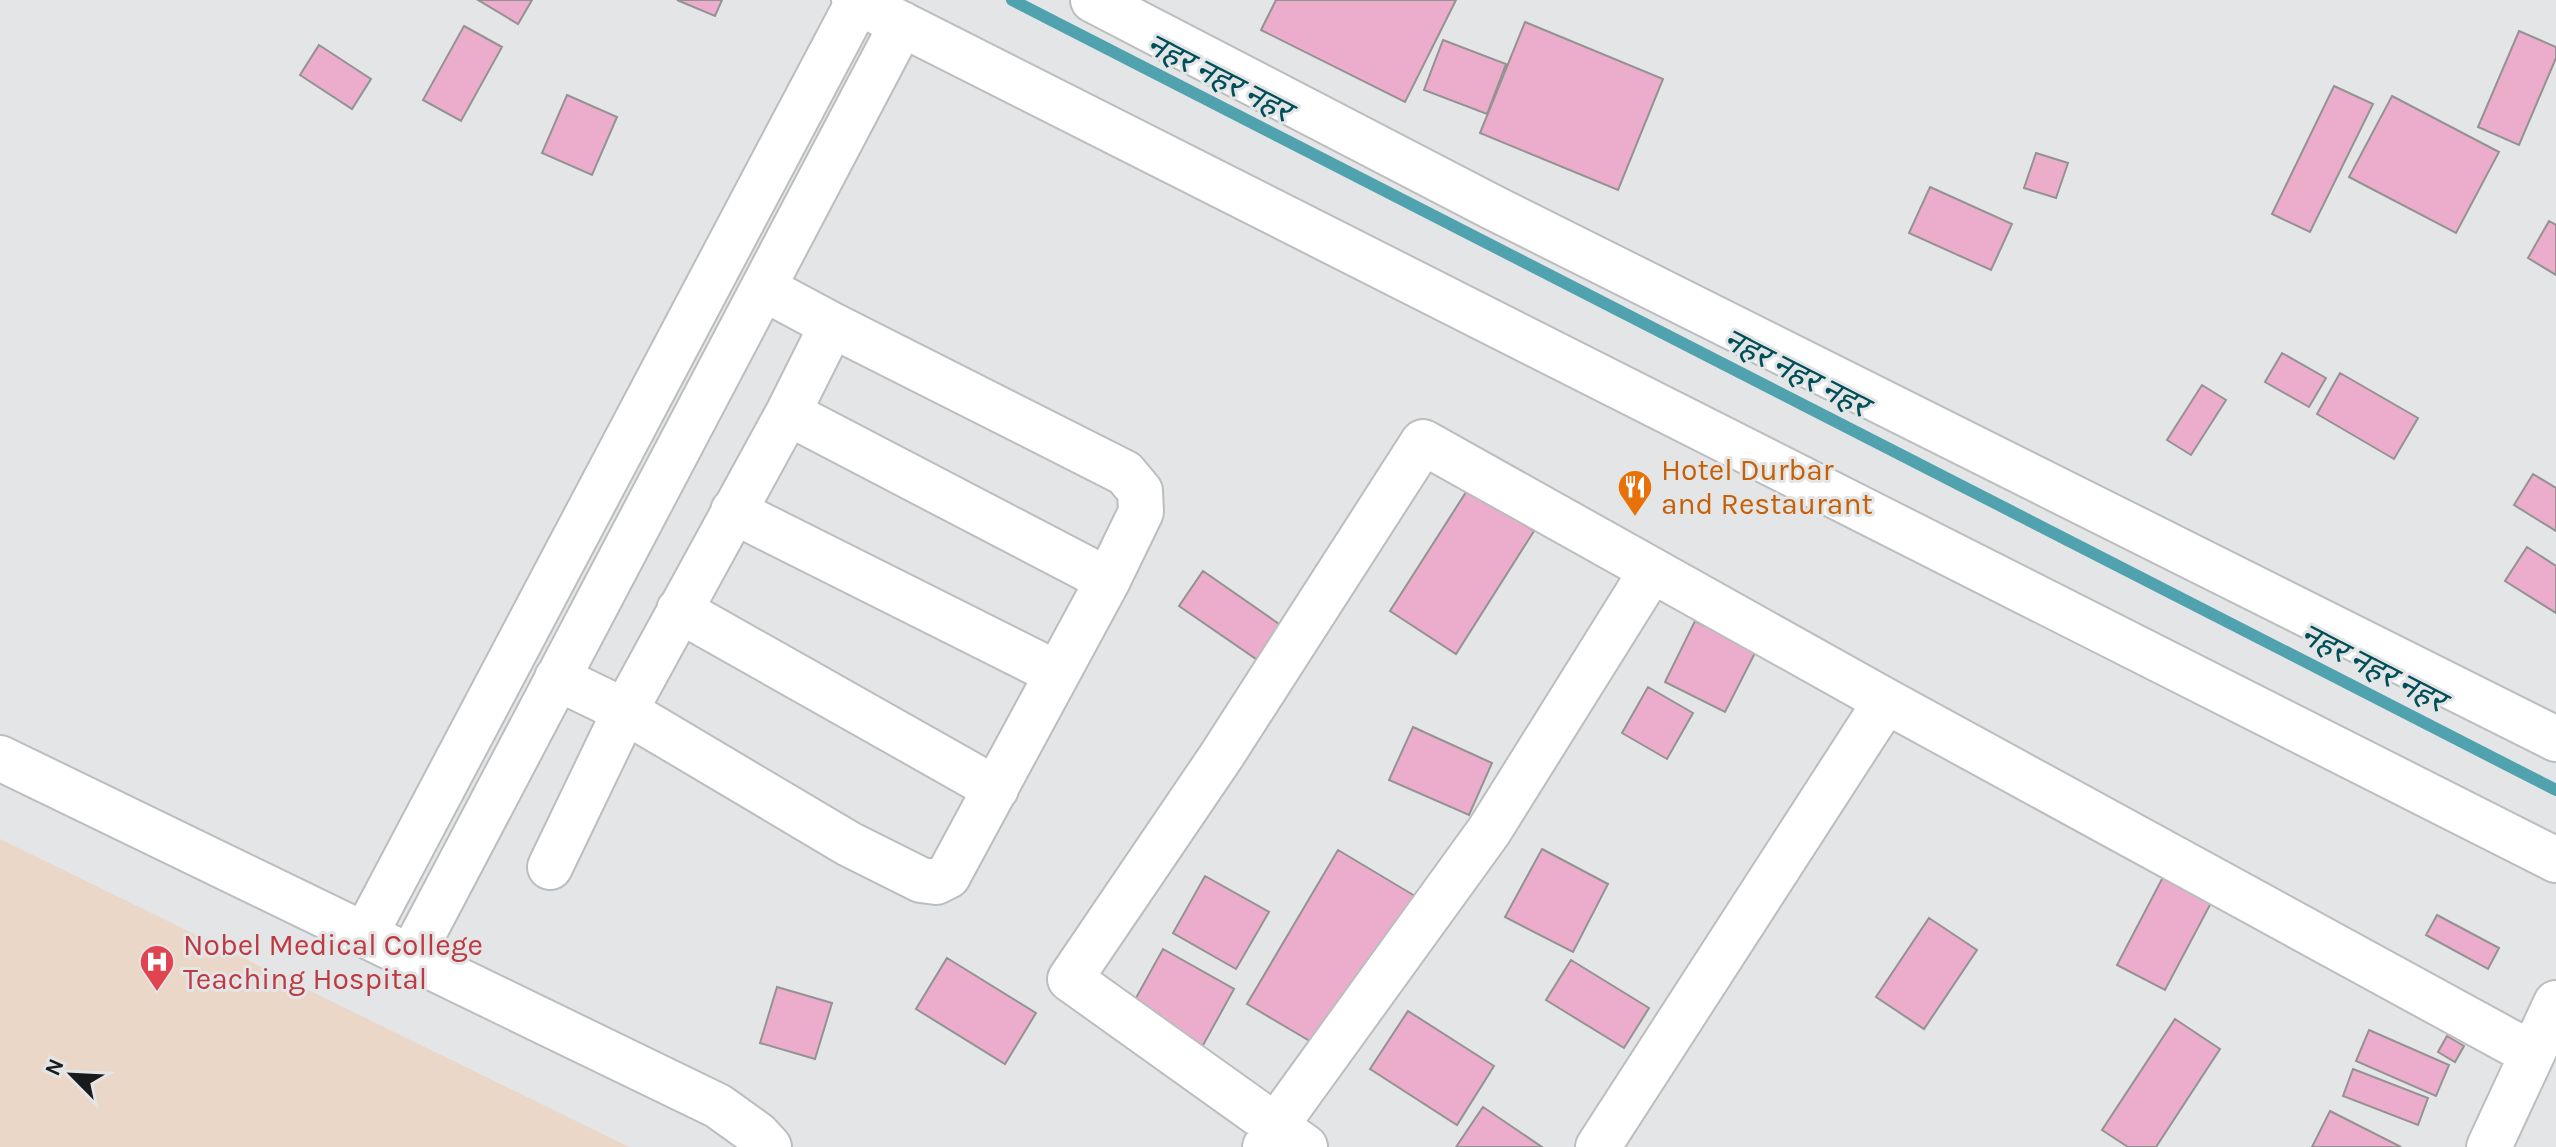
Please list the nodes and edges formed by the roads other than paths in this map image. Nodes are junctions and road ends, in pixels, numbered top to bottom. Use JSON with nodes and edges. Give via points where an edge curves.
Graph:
{"nodes":[{"id":1,"x":1093,"y":0,"type":"edge"},
{"id":2,"x":856,"y":1,"type":"edge"},
{"id":3,"x":902,"y":24,"type":"junction"},
{"id":4,"x":763,"y":288,"type":"junction"},
{"id":5,"x":832,"y":325,"type":"junction"},
{"id":6,"x":788,"y":413,"type":"junction"},
{"id":7,"x":733,"y":511,"type":"junction"},
{"id":8,"x":1652,"y":570,"type":"junction"},
{"id":9,"x":1108,"y":580,"type":"junction"},
{"id":10,"x":679,"y":610,"type":"junction"},
{"id":11,"x":1056,"y":673,"type":"junction"},
{"id":12,"x":557,"y":678,"type":"junction"},
{"id":13,"x":1886,"y":701,"type":"junction"},
{"id":14,"x":625,"y":711,"type":"junction"},
{"id":15,"x":2556,"y":739,"type":"edge"},
{"id":16,"x":0,"y":758,"type":"edge"},
{"id":17,"x":996,"y":789,"type":"junction"},
{"id":18,"x":2556,"y":860,"type":"edge"},
{"id":19,"x":550,"y":867,"type":"dead end"},
{"id":20,"x":365,"y":935,"type":"junction"},
{"id":21,"x":411,"y":957,"type":"junction"},
{"id":22,"x":2556,"y":1003,"type":"edge"},
{"id":23,"x":2532,"y":1054,"type":"junction"},
{"id":24,"x":1282,"y":1140,"type":"edge"},
{"id":25,"x":769,"y":1147,"type":"edge"},
{"id":26,"x":1598,"y":1147,"type":"edge"},
{"id":27,"x":2489,"y":1147,"type":"edge"}],
"edges":[{"from":1,"to":15,"type":"street","via":[[1492,207]]},
{"from":2,"to":3,"type":"street"},
{"from":2,"to":20,"type":"street"},
{"from":3,"to":4,"type":"street"},
{"from":3,"to":18,"type":"street"},
{"from":4,"to":5,"type":"street"},
{"from":4,"to":12,"type":"street"},
{"from":5,"to":6,"type":"street"},
{"from":5,"to":9,"type":"street","via":[[1125,473],[1140,491],[1141,512]]},
{"from":6,"to":7,"type":"street"},
{"from":6,"to":9,"type":"street"},
{"from":7,"to":10,"type":"street"},
{"from":7,"to":11,"type":"street"},
{"from":8,"to":13,"type":"street"},
{"from":8,"to":24,"type":"street","via":[[1489,831]]},
{"from":8,"to":24,"type":"street","via":[[1423,442],[1070,979]]},
{"from":9,"to":11,"type":"street"},
{"from":10,"to":14,"type":"street"},
{"from":10,"to":17,"type":"street"},
{"from":11,"to":17,"type":"street"},
{"from":12,"to":14,"type":"street"},
{"from":12,"to":21,"type":"street"},
{"from":13,"to":23,"type":"street"},
{"from":13,"to":26,"type":"street"},
{"from":14,"to":17,"type":"street","via":[[849,844],[921,880],[936,882],[948,876]]},
{"from":14,"to":19,"type":"street"},
{"from":16,"to":20,"type":"street"},
{"from":20,"to":21,"type":"street"},
{"from":21,"to":25,"type":"street","via":[[718,1106]]},
{"from":22,"to":23,"type":"street"},
{"from":23,"to":27,"type":"street"}]}
